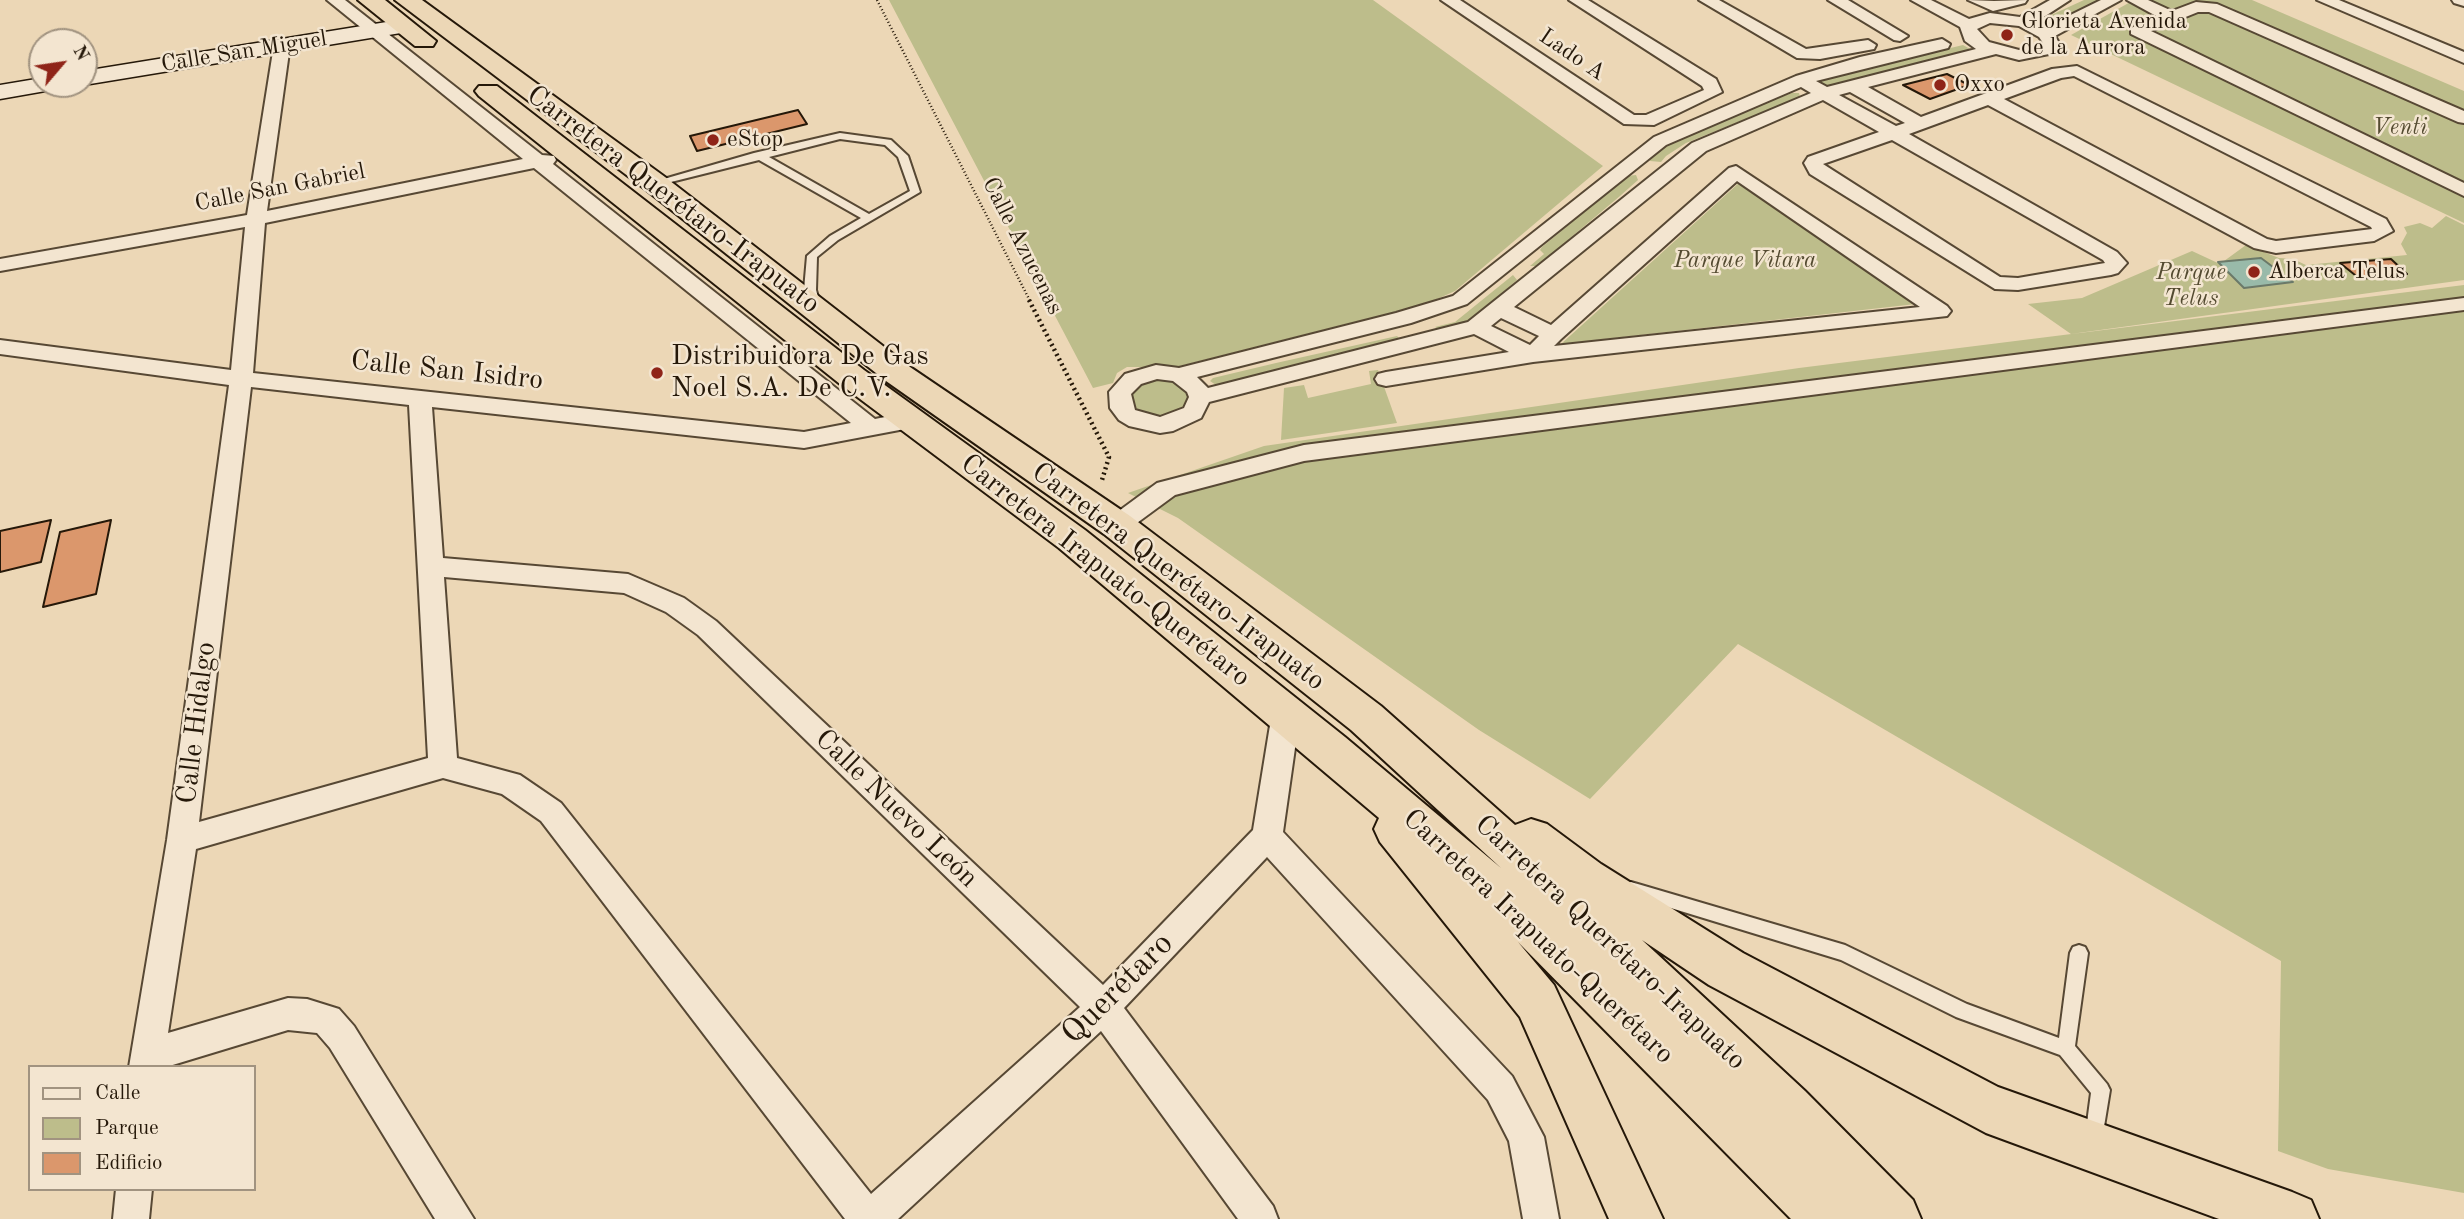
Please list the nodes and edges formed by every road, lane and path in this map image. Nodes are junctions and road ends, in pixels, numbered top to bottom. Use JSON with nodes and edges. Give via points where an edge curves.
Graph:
{"nodes":[{"id":1,"x":335,"y":0,"type":"edge"},
{"id":2,"x":370,"y":0,"type":"edge"},
{"id":3,"x":877,"y":0,"type":"edge"},
{"id":4,"x":1449,"y":0,"type":"edge"},
{"id":5,"x":1577,"y":0,"type":"edge"},
{"id":6,"x":1707,"y":0,"type":"edge"},
{"id":7,"x":1836,"y":0,"type":"edge"},
{"id":8,"x":1919,"y":0,"type":"edge"},
{"id":9,"x":1954,"y":0,"type":"edge"},
{"id":10,"x":1976,"y":0,"type":"edge"},
{"id":11,"x":2020,"y":0,"type":"edge"},
{"id":12,"x":2062,"y":0,"type":"edge"},
{"id":13,"x":2135,"y":0,"type":"edge"},
{"id":14,"x":2325,"y":0,"type":"edge"},
{"id":15,"x":2112,"y":1,"type":"edge"},
{"id":16,"x":1990,"y":18,"type":"junction"},
{"id":17,"x":395,"y":19,"type":"edge"},
{"id":18,"x":2163,"y":20,"type":"junction"},
{"id":19,"x":2023,"y":22,"type":"junction"},
{"id":20,"x":1970,"y":31,"type":"junction"},
{"id":21,"x":2046,"y":34,"type":"junction"},
{"id":22,"x":282,"y":45,"type":"junction"},
{"id":23,"x":1992,"y":50,"type":"junction"},
{"id":24,"x":2464,"y":58,"type":"edge"},
{"id":25,"x":98,"y":76,"type":"edge"},
{"id":26,"x":1802,"y":80,"type":"junction"},
{"id":27,"x":1852,"y":85,"type":"junction"},
{"id":28,"x":28,"y":87,"type":"edge"},
{"id":29,"x":1714,"y":88,"type":"joint"},
{"id":30,"x":0,"y":92,"type":"edge"},
{"id":31,"x":1825,"y":93,"type":"junction"},
{"id":32,"x":1991,"y":99,"type":"junction"},
{"id":33,"x":2464,"y":118,"type":"edge"},
{"id":34,"x":1920,"y":124,"type":"junction"},
{"id":35,"x":1894,"y":133,"type":"junction"},
{"id":36,"x":569,"y":155,"type":"junction"},
{"id":37,"x":758,"y":155,"type":"junction"},
{"id":38,"x":1634,"y":161,"type":"junction"},
{"id":39,"x":536,"y":162,"type":"junction"},
{"id":40,"x":1665,"y":173,"type":"junction"},
{"id":41,"x":655,"y":183,"type":"junction"},
{"id":42,"x":2464,"y":190,"type":"edge"},
{"id":43,"x":256,"y":219,"type":"junction"},
{"id":44,"x":870,"y":219,"type":"junction"},
{"id":45,"x":0,"y":265,"type":"edge"},
{"id":46,"x":2464,"y":304,"type":"edge"},
{"id":47,"x":816,"y":309,"type":"junction"},
{"id":48,"x":1500,"y":309,"type":"junction"},
{"id":49,"x":1403,"y":318,"type":"junction"},
{"id":50,"x":1476,"y":327,"type":"junction"},
{"id":51,"x":1553,"y":334,"type":"junction"},
{"id":52,"x":1423,"y":343,"type":"junction"},
{"id":53,"x":0,"y":347,"type":"edge"},
{"id":54,"x":1533,"y":355,"type":"junction"},
{"id":55,"x":1179,"y":375,"type":"junction"},
{"id":56,"x":241,"y":379,"type":"junction"},
{"id":57,"x":1386,"y":379,"type":"dead end"},
{"id":58,"x":846,"y":390,"type":"junction"},
{"id":59,"x":420,"y":397,"type":"junction"},
{"id":60,"x":1200,"y":397,"type":"junction"},
{"id":61,"x":910,"y":419,"type":"junction"},
{"id":62,"x":872,"y":428,"type":"junction"},
{"id":63,"x":821,"y":438,"type":"junction"},
{"id":64,"x":1106,"y":518,"type":"junction"},
{"id":65,"x":431,"y":566,"type":"junction"},
{"id":66,"x":1286,"y":713,"type":"junction"},
{"id":67,"x":1366,"y":718,"type":"junction"},
{"id":68,"x":1330,"y":749,"type":"junction"},
{"id":69,"x":443,"y":766,"type":"junction"},
{"id":70,"x":1267,"y":836,"type":"junction"},
{"id":71,"x":182,"y":840,"type":"junction"},
{"id":72,"x":1585,"y":878,"type":"junction"},
{"id":73,"x":2078,"y":953,"type":"dead end"},
{"id":74,"x":1103,"y":1007,"type":"junction"},
{"id":75,"x":2066,"y":1049,"type":"junction"},
{"id":76,"x":147,"y":1061,"type":"edge"},
{"id":77,"x":2093,"y":1147,"type":"junction"},
{"id":78,"x":134,"y":1191,"type":"edge"},
{"id":79,"x":131,"y":1219,"type":"edge"},
{"id":80,"x":456,"y":1219,"type":"edge"},
{"id":81,"x":870,"y":1219,"type":"edge"},
{"id":82,"x":1260,"y":1219,"type":"edge"},
{"id":83,"x":1541,"y":1219,"type":"edge"},
{"id":84,"x":1636,"y":1219,"type":"edge"},
{"id":85,"x":1829,"y":1219,"type":"edge"},
{"id":86,"x":1894,"y":1219,"type":"edge"},
{"id":87,"x":2292,"y":1219,"type":"edge"}],
"edges":[{"from":1,"to":17,"type":"street"},
{"from":2,"to":17,"type":"highway","name":"Carretera Irapuato-Querétaro"},
{"from":3,"to":64,"type":"path","name":"Calle Azucenas","via":[[1109,457]]},
{"from":4,"to":29,"type":"street","name":"Lado A","via":[[1636,122],[1710,95]]},
{"from":5,"to":29,"type":"street","name":"Lado A"},
{"from":6,"to":7,"type":"street","via":[[1802,54],[1900,36]]},
{"from":8,"to":20,"type":"street"},
{"from":9,"to":16,"type":"street"},
{"from":10,"to":11,"type":"street","via":[[1993,6]]},
{"from":12,"to":19,"type":"street"},
{"from":13,"to":18,"type":"street"},
{"from":14,"to":24,"type":"street"},
{"from":15,"to":18,"type":"street"},
{"from":15,"to":21,"type":"street"},
{"from":16,"to":19,"type":"street"},
{"from":16,"to":20,"type":"street"},
{"from":17,"to":22,"type":"street","name":"Calle San Miguel"},
{"from":17,"to":36,"type":"highway","name":"Carretera Irapuato-Querétaro"},
{"from":17,"to":39,"type":"street"},
{"from":17,"to":41,"type":"highway","name":"Carretera Querétaro-Irapuato"},
{"from":18,"to":33,"type":"street","via":[[2196,6],[2215,9]]},
{"from":18,"to":42,"type":"street","via":[[2137,31]]},
{"from":19,"to":21,"type":"street"},
{"from":20,"to":23,"type":"street"},
{"from":20,"to":26,"type":"street"},
{"from":21,"to":23,"type":"street","via":[[2051,43],[2042,53]]},
{"from":22,"to":25,"type":"street","name":"Calle San Miguel"},
{"from":22,"to":43,"type":"street","name":"Calle Hidalgo"},
{"from":23,"to":27,"type":"street"},
{"from":26,"to":31,"type":"street"},
{"from":26,"to":38,"type":"street","via":[[1672,135]]},
{"from":27,"to":31,"type":"street"},
{"from":27,"to":34,"type":"street"},
{"from":28,"to":30,"type":"street"},
{"from":31,"to":35,"type":"street"},
{"from":31,"to":40,"type":"street","via":[[1699,147]]},
{"from":32,"to":32,"type":"street","via":[[2261,244],[2276,247],[2383,231],[2379,223],[2084,74],[2059,74]]},
{"from":32,"to":34,"type":"street"},
{"from":34,"to":35,"type":"street"},
{"from":35,"to":35,"type":"street","via":[[2110,256],[2116,267],[2018,284],[1995,283],[1812,165]]},
{"from":36,"to":39,"type":"street","name":"Calle San Gabriel"},
{"from":36,"to":58,"type":"highway","name":"Carretera Irapuato-Querétaro"},
{"from":37,"to":41,"type":"lane"},
{"from":37,"to":44,"type":"lane"},
{"from":37,"to":44,"type":"lane","via":[[840,136],[888,142],[903,156],[915,191]]},
{"from":38,"to":40,"type":"street"},
{"from":38,"to":49,"type":"street","via":[[1468,294]]},
{"from":39,"to":43,"type":"street","name":"Calle San Gabriel"},
{"from":39,"to":58,"type":"street"},
{"from":40,"to":48,"type":"street"},
{"from":41,"to":47,"type":"highway","name":"Carretera Querétaro-Irapuato"},
{"from":43,"to":45,"type":"street","name":"Calle San Gabriel"},
{"from":43,"to":56,"type":"street","name":"Calle Hidalgo"},
{"from":44,"to":47,"type":"lane","via":[[812,256],[810,289]]},
{"from":46,"to":64,"type":"street","via":[[1304,453],[1184,482]]},
{"from":47,"to":64,"type":"highway","name":"Carretera Querétaro-Irapuato","via":[[898,373]]},
{"from":48,"to":50,"type":"street"},
{"from":48,"to":51,"type":"street"},
{"from":49,"to":52,"type":"street"},
{"from":49,"to":55,"type":"street"},
{"from":50,"to":52,"type":"street"},
{"from":50,"to":54,"type":"street"},
{"from":51,"to":54,"type":"street"},
{"from":51,"to":54,"type":"street","via":[[1736,173],[1940,311]]},
{"from":52,"to":60,"type":"street"},
{"from":53,"to":56,"type":"street","name":"Calle San Isidro"},
{"from":54,"to":57,"type":"street"},
{"from":55,"to":60,"type":"street","via":[[1197,388]]},
{"from":55,"to":60,"type":"street","via":[[1156,372],[1133,379],[1120,392],[1121,408],[1137,421],[1160,425],[1193,413]]},
{"from":56,"to":59,"type":"street","name":"Calle San Isidro"},
{"from":56,"to":71,"type":"street","name":"Calle Hidalgo"},
{"from":58,"to":61,"type":"highway","name":"Carretera Irapuato-Querétaro"},
{"from":58,"to":62,"type":"street"},
{"from":58,"to":63,"type":"street"},
{"from":59,"to":63,"type":"street","name":"Calle San Isidro","via":[[804,440]]},
{"from":59,"to":65,"type":"street"},
{"from":61,"to":62,"type":"street","name":"Calle San Isidro"},
{"from":61,"to":66,"type":"highway","name":"Carretera Irapuato-Querétaro","via":[[1072,539]]},
{"from":62,"to":63,"type":"street","name":"Calle San Isidro"},
{"from":64,"to":67,"type":"highway","name":"Carretera Querétaro-Irapuato"},
{"from":65,"to":69,"type":"street"},
{"from":65,"to":74,"type":"street","name":"Calle Nuevo León","via":[[628,584],[675,605],[707,628]]},
{"from":66,"to":68,"type":"highway","name":"Carretera Irapuato-Querétaro"},
{"from":66,"to":70,"type":"street"},
{"from":67,"to":72,"type":"highway"},
{"from":67,"to":86,"type":"highway","name":"Carretera Querétaro-Irapuato","via":[[1787,1109]]},
{"from":68,"to":84,"type":"highway","via":[[1537,1001]]},
{"from":68,"to":85,"type":"highway","name":"Carretera Irapuato-Querétaro","via":[[1516,909]]},
{"from":69,"to":71,"type":"street"},
{"from":69,"to":81,"type":"street","via":[[509,783],[551,812]]},
{"from":70,"to":74,"type":"street","name":"Querétaro"},
{"from":70,"to":83,"type":"street","via":[[1500,1088],[1526,1137]]},
{"from":71,"to":76,"type":"street","name":"Calle Hidalgo"},
{"from":72,"to":75,"type":"lane","via":[[1675,900],[1845,953],[1962,1011]]},
{"from":72,"to":77,"type":"highway","via":[[1726,969],[1986,1108]]},
{"from":73,"to":75,"type":"lane"},
{"from":74,"to":81,"type":"street","name":"Querétaro"},
{"from":74,"to":82,"type":"street","name":"Calle Nuevo León"},
{"from":75,"to":77,"type":"lane","via":[[2101,1090]]},
{"from":76,"to":80,"type":"street","via":[[288,1014],[327,1020]]},
{"from":77,"to":87,"type":"highway"},
{"from":78,"to":79,"type":"street"}]}
